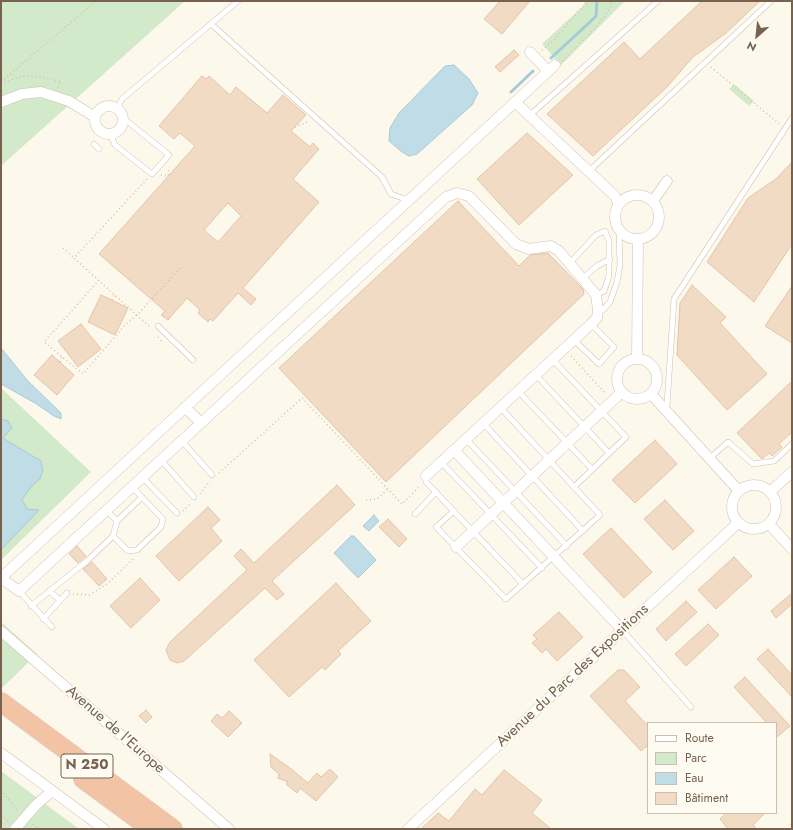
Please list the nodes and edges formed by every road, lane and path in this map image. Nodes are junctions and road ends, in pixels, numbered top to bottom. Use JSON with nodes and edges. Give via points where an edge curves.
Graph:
{"nodes":[{"id":1,"x":96,"y":1,"type":"edge"},
{"id":2,"x":238,"y":1,"type":"edge"},
{"id":3,"x":588,"y":1,"type":"edge"},
{"id":4,"x":611,"y":1,"type":"edge"},
{"id":5,"x":658,"y":1,"type":"edge"},
{"id":6,"x":771,"y":1,"type":"edge"},
{"id":7,"x":211,"y":24,"type":"junction"},
{"id":8,"x":533,"y":55,"type":"joint"},
{"id":9,"x":705,"y":62,"type":"junction"},
{"id":10,"x":551,"y":68,"type":"junction"},
{"id":11,"x":1,"y":83,"type":"edge"},
{"id":12,"x":56,"y":95,"type":"junction"},
{"id":13,"x":1,"y":102,"type":"edge"},
{"id":14,"x":515,"y":102,"type":"junction"},
{"id":15,"x":120,"y":113,"type":"junction"},
{"id":16,"x":529,"y":116,"type":"junction"},
{"id":17,"x":95,"y":117,"type":"junction"},
{"id":18,"x":317,"y":118,"type":"junction"},
{"id":19,"x":792,"y":118,"type":"edge"},
{"id":20,"x":295,"y":127,"type":"dead end"},
{"id":21,"x":785,"y":129,"type":"junction"},
{"id":22,"x":110,"y":134,"type":"junction"},
{"id":23,"x":94,"y":144,"type":"dead end"},
{"id":24,"x":99,"y":149,"type":"dead end"},
{"id":25,"x":588,"y":172,"type":"junction"},
{"id":26,"x":152,"y":174,"type":"junction"},
{"id":27,"x":667,"y":181,"type":"dead end"},
{"id":28,"x":409,"y":200,"type":"junction"},
{"id":29,"x":652,"y":201,"type":"junction"},
{"id":30,"x":618,"y":203,"type":"junction"},
{"id":31,"x":619,"y":231,"type":"junction"},
{"id":32,"x":638,"y":239,"type":"junction"},
{"id":33,"x":63,"y":248,"type":"dead end"},
{"id":34,"x":74,"y":258,"type":"junction"},
{"id":35,"x":610,"y":259,"type":"junction"},
{"id":36,"x":570,"y":263,"type":"junction"},
{"id":37,"x":182,"y":266,"type":"dead end"},
{"id":38,"x":583,"y":278,"type":"junction"},
{"id":39,"x":99,"y":280,"type":"junction"},
{"id":40,"x":115,"y":294,"type":"junction"},
{"id":41,"x":596,"y":295,"type":"junction"},
{"id":42,"x":112,"y":300,"type":"dead end"},
{"id":43,"x":598,"y":310,"type":"junction"},
{"id":44,"x":138,"y":314,"type":"junction"},
{"id":45,"x":591,"y":324,"type":"junction"},
{"id":46,"x":158,"y":326,"type":"dead end"},
{"id":47,"x":574,"y":340,"type":"junction"},
{"id":48,"x":162,"y":342,"type":"dead end"},
{"id":49,"x":564,"y":349,"type":"junction"},
{"id":50,"x":62,"y":357,"type":"junction"},
{"id":51,"x":552,"y":359,"type":"junction"},
{"id":52,"x":637,"y":359,"type":"junction"},
{"id":53,"x":193,"y":360,"type":"dead end"},
{"id":54,"x":60,"y":362,"type":"dead end"},
{"id":55,"x":536,"y":375,"type":"junction"},
{"id":56,"x":518,"y":391,"type":"junction"},
{"id":57,"x":622,"y":392,"type":"junction"},
{"id":58,"x":651,"y":394,"type":"junction"},
{"id":59,"x":614,"y":401,"type":"junction"},
{"id":60,"x":185,"y":407,"type":"junction"},
{"id":61,"x":500,"y":407,"type":"junction"},
{"id":62,"x":663,"y":408,"type":"junction"},
{"id":63,"x":602,"y":411,"type":"junction"},
{"id":64,"x":483,"y":423,"type":"junction"},
{"id":65,"x":201,"y":424,"type":"junction"},
{"id":66,"x":585,"y":427,"type":"junction"},
{"id":67,"x":466,"y":438,"type":"junction"},
{"id":68,"x":182,"y":441,"type":"junction"},
{"id":69,"x":567,"y":443,"type":"junction"},
{"id":70,"x":792,"y":444,"type":"edge"},
{"id":71,"x":454,"y":450,"type":"junction"},
{"id":72,"x":608,"y":454,"type":"junction"},
{"id":73,"x":710,"y":458,"type":"junction"},
{"id":74,"x":161,"y":460,"type":"junction"},
{"id":75,"x":550,"y":460,"type":"junction"},
{"id":76,"x":441,"y":462,"type":"junction"},
{"id":77,"x":592,"y":469,"type":"junction"},
{"id":78,"x":792,"y":472,"type":"edge"},
{"id":79,"x":212,"y":475,"type":"dead end"},
{"id":80,"x":426,"y":476,"type":"junction"},
{"id":81,"x":532,"y":476,"type":"junction"},
{"id":82,"x":142,"y":478,"type":"junction"},
{"id":83,"x":574,"y":486,"type":"junction"},
{"id":84,"x":132,"y":487,"type":"junction"},
{"id":85,"x":388,"y":489,"type":"junction"},
{"id":86,"x":516,"y":491,"type":"junction"},
{"id":87,"x":738,"y":491,"type":"junction"},
{"id":88,"x":436,"y":492,"type":"junction"},
{"id":89,"x":770,"y":492,"type":"junction"},
{"id":90,"x":142,"y":497,"type":"junction"},
{"id":91,"x":195,"y":498,"type":"joint"},
{"id":92,"x":366,"y":500,"type":"dead end"},
{"id":93,"x":191,"y":503,"type":"dead end"},
{"id":94,"x":503,"y":503,"type":"junction"},
{"id":95,"x":106,"y":511,"type":"junction"},
{"id":96,"x":454,"y":511,"type":"junction"},
{"id":97,"x":178,"y":514,"type":"joint"},
{"id":98,"x":415,"y":514,"type":"dead end"},
{"id":99,"x":491,"y":514,"type":"junction"},
{"id":100,"x":117,"y":522,"type":"junction"},
{"id":101,"x":738,"y":523,"type":"junction"},
{"id":102,"x":768,"y":524,"type":"junction"},
{"id":103,"x":583,"y":530,"type":"junction"},
{"id":104,"x":473,"y":531,"type":"junction"},
{"id":105,"x":113,"y":536,"type":"junction"},
{"id":106,"x":567,"y":546,"type":"junction"},
{"id":107,"x":456,"y":547,"type":"junction"},
{"id":108,"x":792,"y":549,"type":"edge"},
{"id":109,"x":135,"y":557,"type":"dead end"},
{"id":110,"x":553,"y":557,"type":"junction"},
{"id":111,"x":542,"y":568,"type":"junction"},
{"id":112,"x":1,"y":578,"type":"edge"},
{"id":113,"x":523,"y":584,"type":"junction"},
{"id":114,"x":19,"y":591,"type":"junction"},
{"id":115,"x":49,"y":591,"type":"junction"},
{"id":116,"x":67,"y":593,"type":"joint"},
{"id":117,"x":60,"y":600,"type":"junction"},
{"id":118,"x":31,"y":606,"type":"junction"},
{"id":119,"x":43,"y":619,"type":"junction"},
{"id":120,"x":52,"y":628,"type":"dead end"},
{"id":121,"x":1,"y":631,"type":"edge"},
{"id":122,"x":623,"y":631,"type":"junction"},
{"id":123,"x":1,"y":695,"type":"edge"},
{"id":124,"x":1,"y":702,"type":"edge"},
{"id":125,"x":692,"y":706,"type":"dead end"},
{"id":126,"x":1,"y":718,"type":"edge"},
{"id":127,"x":22,"y":718,"type":"junction"},
{"id":128,"x":1,"y":753,"type":"edge"},
{"id":129,"x":52,"y":791,"type":"junction"},
{"id":130,"x":792,"y":819,"type":"edge"},
{"id":131,"x":15,"y":829,"type":"edge"},
{"id":132,"x":104,"y":829,"type":"edge"},
{"id":133,"x":151,"y":829,"type":"edge"},
{"id":134,"x":173,"y":829,"type":"edge"},
{"id":135,"x":229,"y":829,"type":"edge"},
{"id":136,"x":408,"y":829,"type":"edge"},
{"id":137,"x":790,"y":829,"type":"edge"}],
"edges":[{"from":1,"to":11,"type":"path"},
{"from":2,"to":7,"type":"lane"},
{"from":3,"to":8,"type":"path","via":[[553,41]]},
{"from":4,"to":10,"type":"path","via":[[610,9],[596,27],[560,63]]},
{"from":5,"to":16,"type":"lane"},
{"from":6,"to":9,"type":"lane"},
{"from":7,"to":15,"type":"lane","via":[[122,99]]},
{"from":7,"to":18,"type":"lane"},
{"from":8,"to":10,"type":"street"},
{"from":9,"to":21,"type":"path"},
{"from":9,"to":25,"type":"lane"},
{"from":10,"to":14,"type":"street"},
{"from":11,"to":12,"type":"path","via":[[20,76],[43,77],[61,82]]},
{"from":12,"to":13,"type":"street","via":[[32,92]]},
{"from":12,"to":17,"type":"street"},
{"from":14,"to":16,"type":"street"},
{"from":14,"to":28,"type":"street"},
{"from":15,"to":17,"type":"street","via":[[108,106],[100,109]]},
{"from":15,"to":22,"type":"street","via":[[121,127]]},
{"from":15,"to":26,"type":"lane","via":[[169,155]]},
{"from":16,"to":25,"type":"street"},
{"from":17,"to":22,"type":"street","via":[[98,130]]},
{"from":18,"to":20,"type":"path"},
{"from":18,"to":28,"type":"lane","via":[[382,176],[391,194]]},
{"from":19,"to":21,"type":"lane"},
{"from":21,"to":62,"type":"lane","via":[[674,299],[667,405]]},
{"from":22,"to":26,"type":"lane","via":[[115,145]]},
{"from":23,"to":24,"type":"lane"},
{"from":25,"to":30,"type":"street","via":[[615,196]]},
{"from":26,"to":34,"type":"path"},
{"from":27,"to":29,"type":"street"},
{"from":28,"to":60,"type":"street"},
{"from":29,"to":30,"type":"street","via":[[646,196],[631,195]]},
{"from":29,"to":32,"type":"street","via":[[659,214],[658,222],[651,234]]},
{"from":30,"to":31,"type":"street","via":[[614,217]]},
{"from":31,"to":32,"type":"street"},
{"from":31,"to":43,"type":"lane","via":[[620,265],[617,282],[610,302],[603,310]]},
{"from":32,"to":52,"type":"street"},
{"from":33,"to":34,"type":"path"},
{"from":34,"to":39,"type":"path"},
{"from":35,"to":36,"type":"lane","via":[[609,241],[605,231],[596,235]]},
{"from":35,"to":38,"type":"lane"},
{"from":35,"to":41,"type":"lane","via":[[609,276],[604,291]]},
{"from":36,"to":38,"type":"street"},
{"from":36,"to":65,"type":"street","via":[[551,246],[529,249],[516,244],[469,196],[457,193],[446,197]]},
{"from":37,"to":44,"type":"path"},
{"from":38,"to":41,"type":"street"},
{"from":39,"to":40,"type":"path"},
{"from":39,"to":50,"type":"path","via":[[44,342]]},
{"from":40,"to":42,"type":"path"},
{"from":40,"to":44,"type":"path"},
{"from":41,"to":43,"type":"street"},
{"from":43,"to":45,"type":"street","via":[[597,318]]},
{"from":44,"to":48,"type":"path"},
{"from":44,"to":50,"type":"path","via":[[126,324],[84,374]]},
{"from":45,"to":47,"type":"street"},
{"from":45,"to":47,"type":"lane","via":[[614,347],[599,364]]},
{"from":46,"to":53,"type":"lane"},
{"from":47,"to":49,"type":"street"},
{"from":49,"to":51,"type":"street"},
{"from":49,"to":59,"type":"path"},
{"from":50,"to":54,"type":"path"},
{"from":51,"to":55,"type":"street"},
{"from":51,"to":63,"type":"lane"},
{"from":52,"to":57,"type":"street","via":[[625,363],[618,374],[617,380]]},
{"from":52,"to":58,"type":"street","via":[[648,362],[656,372],[657,384]]},
{"from":55,"to":56,"type":"street"},
{"from":55,"to":66,"type":"lane"},
{"from":56,"to":61,"type":"street"},
{"from":56,"to":69,"type":"lane"},
{"from":57,"to":58,"type":"street","via":[[633,399]]},
{"from":57,"to":59,"type":"street"},
{"from":58,"to":62,"type":"street"},
{"from":59,"to":63,"type":"street"},
{"from":60,"to":65,"type":"street"},
{"from":60,"to":112,"type":"street"},
{"from":61,"to":64,"type":"street"},
{"from":61,"to":75,"type":"lane"},
{"from":62,"to":73,"type":"street"},
{"from":63,"to":66,"type":"street"},
{"from":63,"to":72,"type":"lane","via":[[626,437]]},
{"from":64,"to":67,"type":"street"},
{"from":64,"to":81,"type":"lane"},
{"from":65,"to":68,"type":"street"},
{"from":66,"to":69,"type":"street"},
{"from":66,"to":72,"type":"lane"},
{"from":67,"to":71,"type":"street"},
{"from":67,"to":86,"type":"lane"},
{"from":68,"to":74,"type":"street"},
{"from":68,"to":79,"type":"lane"},
{"from":69,"to":75,"type":"street"},
{"from":69,"to":77,"type":"lane"},
{"from":70,"to":73,"type":"lane","via":[[774,461],[753,464],[728,442]]},
{"from":71,"to":76,"type":"street"},
{"from":71,"to":94,"type":"street"},
{"from":72,"to":77,"type":"lane"},
{"from":73,"to":87,"type":"street"},
{"from":74,"to":82,"type":"street"},
{"from":74,"to":91,"type":"lane"},
{"from":75,"to":81,"type":"street"},
{"from":75,"to":83,"type":"lane"},
{"from":76,"to":80,"type":"street"},
{"from":76,"to":99,"type":"lane"},
{"from":77,"to":83,"type":"lane"},
{"from":78,"to":89,"type":"street"},
{"from":80,"to":85,"type":"path","via":[[402,504]]},
{"from":80,"to":88,"type":"lane","via":[[426,482]]},
{"from":81,"to":86,"type":"street"},
{"from":81,"to":103,"type":"lane"},
{"from":82,"to":84,"type":"street"},
{"from":82,"to":97,"type":"lane"},
{"from":83,"to":103,"type":"lane","via":[[600,515]]},
{"from":84,"to":90,"type":"lane"},
{"from":84,"to":95,"type":"street"},
{"from":85,"to":91,"type":"path","via":[[302,398]]},
{"from":85,"to":92,"type":"path","via":[[377,499]]},
{"from":86,"to":94,"type":"street"},
{"from":86,"to":106,"type":"lane"},
{"from":87,"to":89,"type":"street","via":[[754,485]]},
{"from":87,"to":101,"type":"street","via":[[732,502]]},
{"from":88,"to":96,"type":"lane"},
{"from":88,"to":98,"type":"lane"},
{"from":89,"to":102,"type":"street","via":[[776,503],[776,510]]},
{"from":90,"to":100,"type":"lane"},
{"from":90,"to":105,"type":"lane","via":[[163,519],[161,527],[138,550],[128,550]]},
{"from":93,"to":97,"type":"path"},
{"from":94,"to":99,"type":"street"},
{"from":94,"to":110,"type":"street"},
{"from":95,"to":100,"type":"lane"},
{"from":95,"to":114,"type":"street"},
{"from":96,"to":104,"type":"lane"},
{"from":96,"to":107,"type":"lane","via":[[436,527]]},
{"from":99,"to":104,"type":"street"},
{"from":99,"to":111,"type":"lane"},
{"from":100,"to":105,"type":"lane"},
{"from":101,"to":102,"type":"street","via":[[750,529]]},
{"from":101,"to":122,"type":"street","name":"Avenue du Parc des Expositions"},
{"from":102,"to":108,"type":"street"},
{"from":103,"to":106,"type":"lane"},
{"from":104,"to":107,"type":"street"},
{"from":104,"to":113,"type":"lane"},
{"from":105,"to":115,"type":"lane","via":[[87,561]]},
{"from":106,"to":110,"type":"lane"},
{"from":107,"to":113,"type":"lane","via":[[506,599]]},
{"from":109,"to":116,"type":"path","via":[[107,584],[89,595]]},
{"from":110,"to":111,"type":"lane"},
{"from":110,"to":122,"type":"street"},
{"from":111,"to":113,"type":"lane"},
{"from":112,"to":114,"type":"street"},
{"from":114,"to":118,"type":"lane"},
{"from":115,"to":117,"type":"lane"},
{"from":115,"to":118,"type":"lane"},
{"from":116,"to":117,"type":"lane"},
{"from":117,"to":119,"type":"lane"},
{"from":118,"to":119,"type":"lane"},
{"from":119,"to":120,"type":"lane"},
{"from":121,"to":135,"type":"street","name":"Avenue de l'Europe"},
{"from":122,"to":125,"type":"lane"},
{"from":122,"to":136,"type":"street","name":"Avenue du Parc des Expositions"},
{"from":123,"to":127,"type":"highway"},
{"from":124,"to":127,"type":"highway","number":"N 250"},
{"from":126,"to":133,"type":"highway","number":"N 250"},
{"from":127,"to":134,"type":"highway","number":"N 250"},
{"from":128,"to":129,"type":"street"},
{"from":129,"to":131,"type":"street"},
{"from":129,"to":132,"type":"street"},
{"from":130,"to":137,"type":"path"}]}
